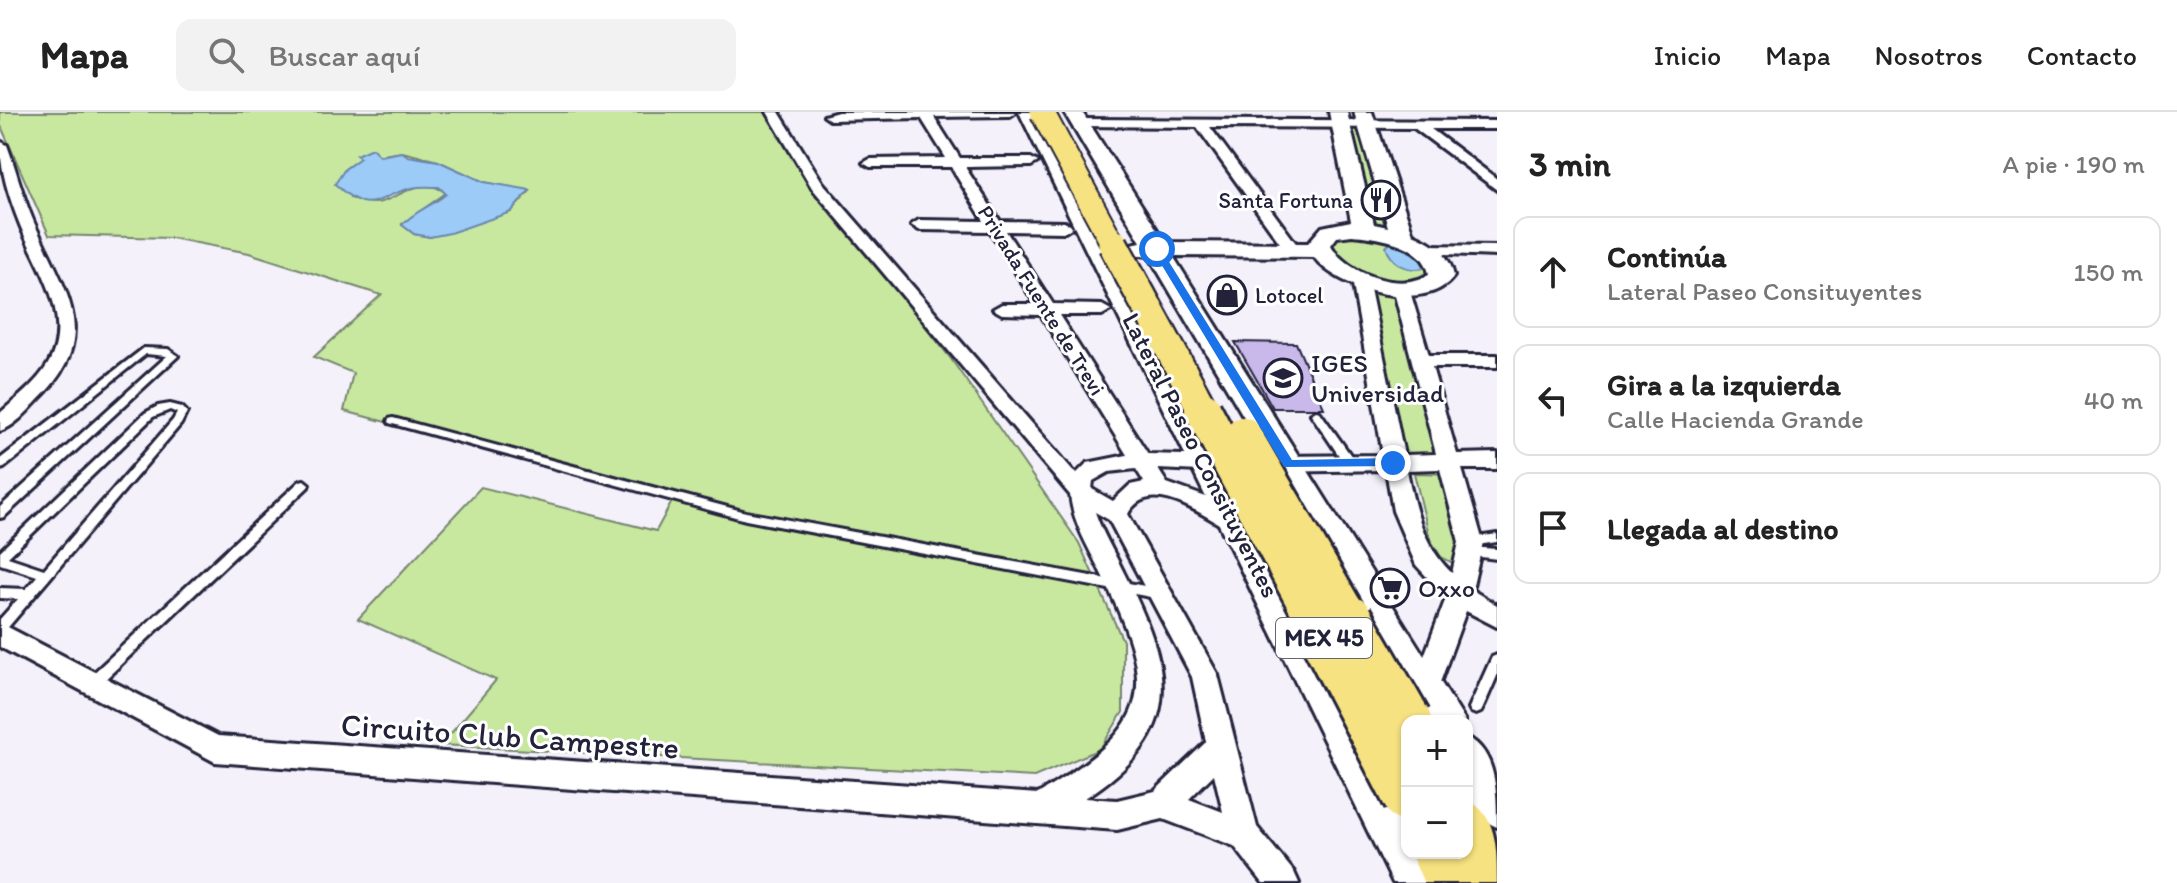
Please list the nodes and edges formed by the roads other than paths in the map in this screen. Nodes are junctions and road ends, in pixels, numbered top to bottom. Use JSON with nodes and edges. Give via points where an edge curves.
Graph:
{"nodes":[{"id":1,"x":773,"y":112,"type":"edge"},
{"id":2,"x":925,"y":112,"type":"edge"},
{"id":3,"x":1010,"y":112,"type":"edge"},
{"id":4,"x":1028,"y":112,"type":"edge"},
{"id":5,"x":1064,"y":115,"type":"edge"},
{"id":6,"x":830,"y":116,"type":"dead end"},
{"id":7,"x":1338,"y":118,"type":"edge"},
{"id":8,"x":1364,"y":118,"type":"edge"},
{"id":9,"x":1201,"y":124,"type":"junction"},
{"id":10,"x":1418,"y":125,"type":"junction"},
{"id":11,"x":1497,"y":125,"type":"edge"},
{"id":12,"x":0,"y":145,"type":"edge"},
{"id":13,"x":1031,"y":162,"type":"dead end"},
{"id":14,"x":870,"y":163,"type":"dead end"},
{"id":15,"x":954,"y":163,"type":"junction"},
{"id":16,"x":1497,"y":186,"type":"edge"},
{"id":17,"x":919,"y":225,"type":"dead end"},
{"id":18,"x":997,"y":226,"type":"junction"},
{"id":19,"x":1065,"y":227,"type":"dead end"},
{"id":20,"x":1364,"y":229,"type":"junction"},
{"id":21,"x":1403,"y":238,"type":"junction"},
{"id":22,"x":1096,"y":249,"type":"junction"},
{"id":23,"x":1293,"y":250,"type":"junction"},
{"id":24,"x":1161,"y":256,"type":"junction"},
{"id":25,"x":1326,"y":257,"type":"junction"},
{"id":26,"x":1433,"y":258,"type":"junction"},
{"id":27,"x":1496,"y":263,"type":"edge"},
{"id":28,"x":1360,"y":279,"type":"junction"},
{"id":29,"x":1401,"y":288,"type":"junction"},
{"id":30,"x":1002,"y":309,"type":"dead end"},
{"id":31,"x":1048,"y":310,"type":"junction"},
{"id":32,"x":1102,"y":310,"type":"dead end"},
{"id":33,"x":1422,"y":361,"type":"junction"},
{"id":34,"x":1497,"y":361,"type":"edge"},
{"id":35,"x":1316,"y":414,"type":"dead end"},
{"id":36,"x":393,"y":421,"type":"dead end"},
{"id":37,"x":0,"y":424,"type":"edge"},
{"id":38,"x":1497,"y":461,"type":"edge"},
{"id":39,"x":1142,"y":462,"type":"junction"},
{"id":40,"x":1450,"y":462,"type":"junction"},
{"id":41,"x":1350,"y":463,"type":"junction"},
{"id":42,"x":1393,"y":463,"type":"junction"},
{"id":43,"x":1205,"y":464,"type":"junction"},
{"id":44,"x":1288,"y":464,"type":"junction"},
{"id":45,"x":0,"y":465,"type":"edge"},
{"id":46,"x":304,"y":484,"type":"dead end"},
{"id":47,"x":1159,"y":489,"type":"junction"},
{"id":48,"x":1081,"y":493,"type":"junction"},
{"id":49,"x":0,"y":514,"type":"edge"},
{"id":50,"x":1117,"y":514,"type":"junction"},
{"id":51,"x":1237,"y":524,"type":"junction"},
{"id":52,"x":1497,"y":538,"type":"edge"},
{"id":53,"x":1470,"y":547,"type":"junction"},
{"id":54,"x":1497,"y":554,"type":"edge"},
{"id":55,"x":0,"y":559,"type":"edge"},
{"id":56,"x":46,"y":574,"type":"junction"},
{"id":57,"x":1119,"y":586,"type":"junction"},
{"id":58,"x":1269,"y":588,"type":"junction"},
{"id":59,"x":0,"y":593,"type":"edge"},
{"id":60,"x":29,"y":594,"type":"junction"},
{"id":61,"x":1163,"y":595,"type":"junction"},
{"id":62,"x":1459,"y":595,"type":"junction"},
{"id":63,"x":1371,"y":600,"type":"junction"},
{"id":64,"x":1497,"y":617,"type":"edge"},
{"id":65,"x":0,"y":628,"type":"edge"},
{"id":66,"x":0,"y":634,"type":"edge"},
{"id":67,"x":1497,"y":661,"type":"edge"},
{"id":68,"x":92,"y":683,"type":"junction"},
{"id":69,"x":1417,"y":704,"type":"edge"},
{"id":70,"x":1476,"y":708,"type":"dead end"},
{"id":71,"x":1435,"y":715,"type":"edge"},
{"id":72,"x":1221,"y":747,"type":"junction"},
{"id":73,"x":1473,"y":767,"type":"edge"},
{"id":74,"x":1401,"y":787,"type":"edge"},
{"id":75,"x":1163,"y":804,"type":"junction"},
{"id":76,"x":1497,"y":806,"type":"edge"},
{"id":77,"x":1043,"y":808,"type":"junction"},
{"id":78,"x":1473,"y":833,"type":"edge"},
{"id":79,"x":1244,"y":835,"type":"junction"},
{"id":80,"x":1438,"y":859,"type":"edge"},
{"id":81,"x":1497,"y":875,"type":"edge"},
{"id":82,"x":1283,"y":883,"type":"edge"},
{"id":83,"x":1417,"y":883,"type":"edge"},
{"id":84,"x":1451,"y":883,"type":"edge"}],
"edges":[{"from":1,"to":48,"type":"street","via":[[817,185]]},
{"from":2,"to":3,"type":"street"},
{"from":2,"to":6,"type":"street"},
{"from":2,"to":15,"type":"street","name":"Privada Fuente de Trevi"},
{"from":4,"to":22,"type":"main road","name":"Lateral Paseo Consituyentes"},
{"from":5,"to":9,"type":"street"},
{"from":5,"to":24,"type":"main road"},
{"from":5,"to":69,"type":"highway","number":"MEX 45","bridge":true,"via":[[1244,438]]},
{"from":5,"to":74,"type":"highway","number":"MEX 45","bridge":true,"via":[[1233,465]]},
{"from":7,"to":8,"type":"street"},
{"from":7,"to":9,"type":"street"},
{"from":7,"to":20,"type":"main road"},
{"from":8,"to":10,"type":"street"},
{"from":8,"to":21,"type":"main road"},
{"from":9,"to":23,"type":"street"},
{"from":10,"to":11,"type":"street"},
{"from":10,"to":16,"type":"street"},
{"from":12,"to":37,"type":"street","via":[[27,224],[62,297],[68,331],[59,360],[40,387]]},
{"from":13,"to":15,"type":"street"},
{"from":14,"to":15,"type":"street"},
{"from":15,"to":18,"type":"street","name":"Privada Fuente de Trevi"},
{"from":17,"to":18,"type":"street"},
{"from":18,"to":19,"type":"street"},
{"from":18,"to":31,"type":"street","name":"Privada Fuente de Trevi"},
{"from":20,"to":21,"type":"main road"},
{"from":20,"to":25,"type":"main road","via":[[1330,232],[1321,239]]},
{"from":21,"to":26,"type":"main road"},
{"from":22,"to":24,"type":"main road"},
{"from":22,"to":43,"type":"main road","name":"Lateral Paseo Consituyentes"},
{"from":23,"to":24,"type":"main road"},
{"from":23,"to":25,"type":"main road"},
{"from":24,"to":25,"type":"main road"},
{"from":24,"to":44,"type":"main road"},
{"from":25,"to":28,"type":"main road"},
{"from":26,"to":27,"type":"street"},
{"from":26,"to":29,"type":"main road","via":[[1442,276],[1435,283]]},
{"from":28,"to":29,"type":"main road"},
{"from":28,"to":42,"type":"street"},
{"from":29,"to":33,"type":"street"},
{"from":30,"to":31,"type":"street"},
{"from":31,"to":32,"type":"street"},
{"from":31,"to":39,"type":"street","name":"Privada Fuente de Trevi"},
{"from":33,"to":34,"type":"street"},
{"from":33,"to":40,"type":"street"},
{"from":35,"to":41,"type":"lane"},
{"from":36,"to":57,"type":"lane","via":[[746,516]]},
{"from":38,"to":40,"type":"street"},
{"from":39,"to":43,"type":"street"},
{"from":39,"to":47,"type":"street","name":"Privada Fuente de Trevi"},
{"from":39,"to":48,"type":"street","via":[[1093,469],[1086,474]]},
{"from":40,"to":42,"type":"street"},
{"from":40,"to":53,"type":"street"},
{"from":41,"to":42,"type":"street"},
{"from":41,"to":44,"type":"street"},
{"from":42,"to":62,"type":"street","via":[[1404,511],[1428,565]]},
{"from":43,"to":44,"type":"street"},
{"from":43,"to":51,"type":"main road","name":"Lateral Paseo Consituyentes"},
{"from":44,"to":63,"type":"main road"},
{"from":45,"to":49,"type":"lane","via":[[132,358],[151,349],[173,356]]},
{"from":46,"to":68,"type":"lane"},
{"from":47,"to":50,"type":"street","via":[[1134,492]]},
{"from":47,"to":51,"type":"street"},
{"from":48,"to":50,"type":"street"},
{"from":48,"to":57,"type":"street","via":[[1088,525]]},
{"from":50,"to":61,"type":"street"},
{"from":51,"to":58,"type":"main road","name":"Lateral Paseo Consituyentes"},
{"from":52,"to":53,"type":"lane"},
{"from":53,"to":54,"type":"lane"},
{"from":53,"to":62,"type":"street"},
{"from":55,"to":56,"type":"lane"},
{"from":55,"to":56,"type":"lane","via":[[149,415],[168,406],[182,412]]},
{"from":56,"to":60,"type":"lane"},
{"from":57,"to":61,"type":"lane"},
{"from":57,"to":77,"type":"street","via":[[1152,662],[1151,700],[1139,731],[1116,759],[1088,784]]},
{"from":58,"to":63,"type":"main road","via":[[1282,569],[1313,566],[1351,582]]},
{"from":58,"to":83,"type":"main road","name":"Lateral Paseo Consituyentes"},
{"from":59,"to":60,"type":"lane"},
{"from":60,"to":65,"type":"lane"},
{"from":61,"to":72,"type":"street","via":[[1205,675]]},
{"from":62,"to":64,"type":"street"},
{"from":62,"to":69,"type":"street"},
{"from":63,"to":69,"type":"main road"},
{"from":66,"to":68,"type":"street","name":"Circuito Club Campestre"},
{"from":67,"to":70,"type":"lane"},
{"from":68,"to":77,"type":"street","name":"Circuito Club Campestre","via":[[215,749]]},
{"from":69,"to":71,"type":"main road"},
{"from":72,"to":75,"type":"street"},
{"from":72,"to":79,"type":"street"},
{"from":73,"to":76,"type":"main road"},
{"from":75,"to":77,"type":"street","name":"Circuito Club Campestre","via":[[1117,815]]},
{"from":75,"to":79,"type":"street"},
{"from":78,"to":81,"type":"highway"},
{"from":79,"to":82,"type":"street"},
{"from":80,"to":84,"type":"highway"}]}
